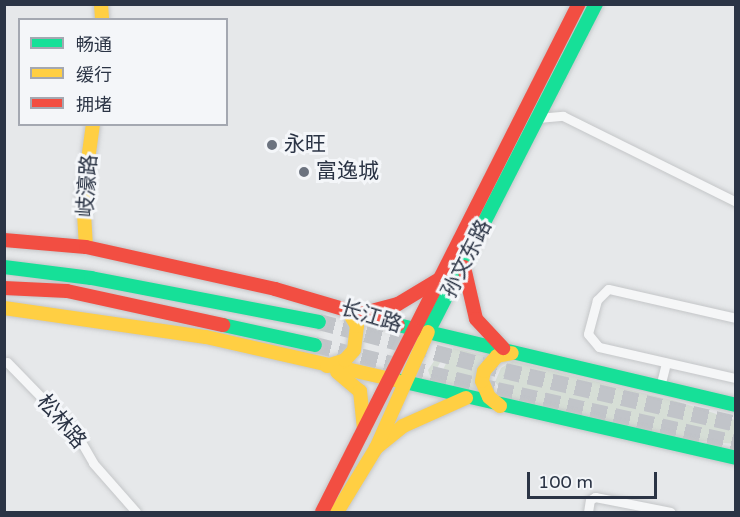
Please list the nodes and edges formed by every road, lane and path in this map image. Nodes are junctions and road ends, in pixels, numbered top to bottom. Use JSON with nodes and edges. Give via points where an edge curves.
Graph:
{"nodes":[{"id":1,"x":579,"y":4,"type":"edge"},
{"id":2,"x":596,"y":4,"type":"edge"},
{"id":3,"x":538,"y":118,"type":"junction"},
{"id":4,"x":93,"y":126,"type":"edge"},
{"id":5,"x":735,"y":202,"type":"edge"},
{"id":6,"x":4,"y":240,"type":"edge"},
{"id":7,"x":86,"y":247,"type":"junction"},
{"id":8,"x":4,"y":267,"type":"edge"},
{"id":9,"x":464,"y":267,"type":"junction"},
{"id":10,"x":440,"y":279,"type":"junction"},
{"id":11,"x":4,"y":288,"type":"edge"},
{"id":12,"x":4,"y":308,"type":"edge"},
{"id":13,"x":354,"y":312,"type":"junction"},
{"id":14,"x":735,"y":318,"type":"edge"},
{"id":15,"x":319,"y":322,"type":"tunnel mouth"},
{"id":16,"x":421,"y":331,"type":"junction"},
{"id":17,"x":315,"y":345,"type":"tunnel mouth"},
{"id":18,"x":510,"y":351,"type":"junction"},
{"id":19,"x":7,"y":362,"type":"dead end"},
{"id":20,"x":666,"y":363,"type":"junction"},
{"id":21,"x":327,"y":366,"type":"junction"},
{"id":22,"x":735,"y":378,"type":"edge"},
{"id":23,"x":396,"y":381,"type":"junction"},
{"id":24,"x":660,"y":387,"type":"junction"},
{"id":25,"x":466,"y":398,"type":"junction"},
{"id":26,"x":733,"y":406,"type":"edge"},
{"id":27,"x":502,"y":407,"type":"junction"},
{"id":28,"x":364,"y":430,"type":"junction"},
{"id":29,"x":376,"y":448,"type":"junction"},
{"id":30,"x":735,"y":450,"type":"edge"},
{"id":31,"x":714,"y":453,"type":"junction"},
{"id":32,"x":735,"y":458,"type":"edge"},
{"id":33,"x":620,"y":502,"type":"junction"},
{"id":34,"x":644,"y":510,"type":"edge"},
{"id":35,"x":671,"y":512,"type":"edge"},
{"id":36,"x":136,"y":513,"type":"edge"},
{"id":37,"x":322,"y":513,"type":"edge"},
{"id":38,"x":338,"y":513,"type":"edge"},
{"id":39,"x":588,"y":513,"type":"edge"},
{"id":40,"x":618,"y":513,"type":"edge"}],
"edges":[{"from":1,"to":10,"type":"main road","name":"孙文东路"},
{"from":2,"to":3,"type":"main road","name":"孙文东路"},
{"from":3,"to":5,"type":"street","via":[[563,116]]},
{"from":3,"to":9,"type":"main road","name":"孙文东路"},
{"from":4,"to":7,"type":"main road","name":"岐濠路","via":[[83,196]]},
{"from":6,"to":7,"type":"main road","name":"长江路"},
{"from":7,"to":13,"type":"main road","name":"长江路","via":[[275,289]]},
{"from":8,"to":15,"type":"main road","name":"长江路","via":[[91,278]]},
{"from":9,"to":16,"type":"main road","name":"孙文东路"},
{"from":9,"to":18,"type":"main road","via":[[476,319]]},
{"from":10,"to":13,"type":"main road","via":[[398,304]]},
{"from":10,"to":16,"type":"main road","name":"孙文东路"},
{"from":11,"to":17,"type":"main road","via":[[67,291]]},
{"from":12,"to":21,"type":"main road","via":[[206,337]]},
{"from":13,"to":16,"type":"main road","name":"长江路"},
{"from":13,"to":21,"type":"main road","via":[[354,350],[345,360]]},
{"from":14,"to":20,"type":"street","via":[[608,289],[597,300],[588,334],[599,347]]},
{"from":16,"to":18,"type":"main road","name":"长江路"},
{"from":16,"to":23,"type":"main road","name":"孙文东路"},
{"from":18,"to":24,"type":"main road","name":"长江路"},
{"from":18,"to":27,"type":"main road","via":[[497,356],[484,370],[482,381],[489,397]]},
{"from":19,"to":36,"type":"street","name":"松林路","via":[[76,433],[93,463]]},
{"from":20,"to":22,"type":"street"},
{"from":20,"to":24,"type":"street"},
{"from":21,"to":23,"type":"main road"},
{"from":21,"to":28,"type":"main road","via":[[360,391]]},
{"from":23,"to":25,"type":"main road"},
{"from":23,"to":28,"type":"main road","name":"孙文东路"},
{"from":23,"to":29,"type":"main road","name":"孙文东路"},
{"from":24,"to":26,"type":"main road","name":"长江路"},
{"from":25,"to":27,"type":"main road"},
{"from":25,"to":29,"type":"main road","via":[[403,426]]},
{"from":27,"to":31,"type":"main road"},
{"from":28,"to":37,"type":"main road","name":"孙文东路"},
{"from":29,"to":38,"type":"main road","name":"孙文东路"},
{"from":30,"to":31,"type":"main road"},
{"from":31,"to":32,"type":"main road"},
{"from":33,"to":34,"type":"street"},
{"from":33,"to":39,"type":"street","via":[[595,496],[590,500]]},
{"from":33,"to":40,"type":"street"},
{"from":34,"to":35,"type":"street"}]}
